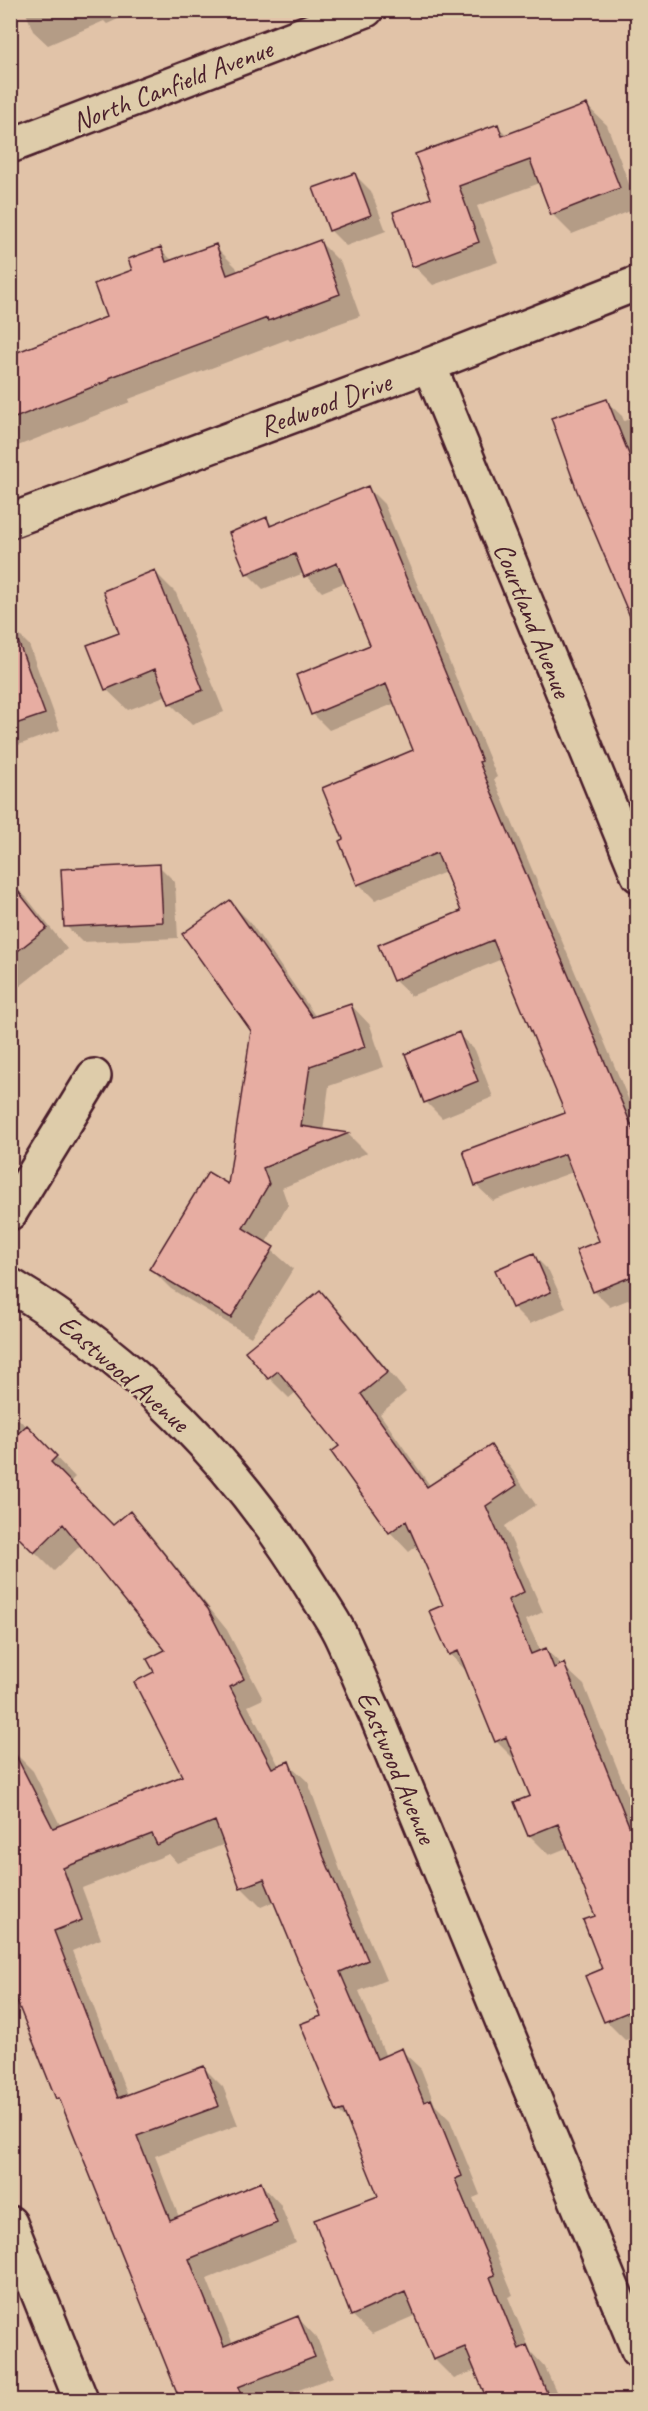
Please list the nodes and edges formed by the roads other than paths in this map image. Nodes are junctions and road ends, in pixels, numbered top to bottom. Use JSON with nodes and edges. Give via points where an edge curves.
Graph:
{"nodes":[{"id":1,"x":366,"y":10,"type":"edge"},
{"id":2,"x":10,"y":146,"type":"edge"},
{"id":3,"x":638,"y":283,"type":"edge"},
{"id":4,"x":429,"y":365,"type":"junction"},
{"id":5,"x":10,"y":521,"type":"edge"},
{"id":6,"x":638,"y":876,"type":"edge"},
{"id":7,"x":94,"y":1076,"type":"dead end"},
{"id":8,"x":10,"y":1213,"type":"edge"},
{"id":9,"x":10,"y":1285,"type":"edge"},
{"id":10,"x":10,"y":2223,"type":"edge"},
{"id":11,"x":638,"y":2350,"type":"edge"},
{"id":12,"x":81,"y":2400,"type":"edge"}],
"edges":[{"from":1,"to":2,"type":"street","name":"North Canfield Avenue"},
{"from":3,"to":4,"type":"street","name":"Redwood Drive"},
{"from":4,"to":5,"type":"street","name":"Redwood Drive"},
{"from":4,"to":6,"type":"street","name":"Courtland Avenue"},
{"from":7,"to":8,"type":"street"},
{"from":9,"to":11,"type":"street","name":"Eastwood Avenue","via":[[50,1308],[117,1360],[183,1423],[237,1481],[283,1541],[339,1634]]},
{"from":10,"to":12,"type":"street"}]}
